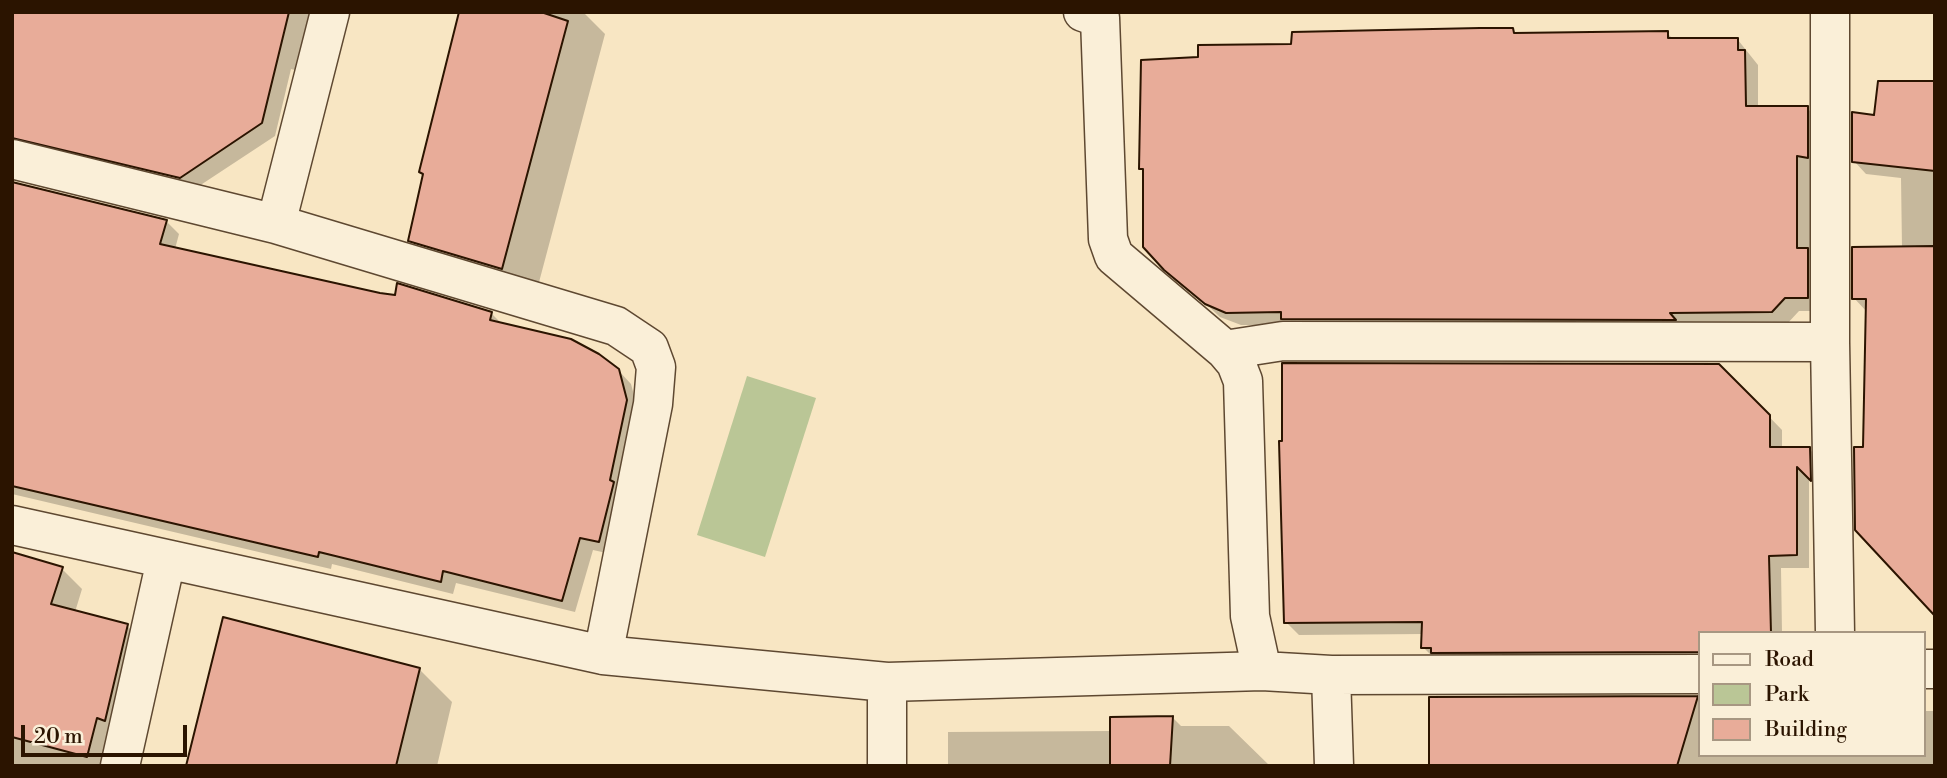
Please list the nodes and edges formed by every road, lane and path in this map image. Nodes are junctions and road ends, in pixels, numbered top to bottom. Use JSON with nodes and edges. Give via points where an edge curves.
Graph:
{"nodes":[{"id":1,"x":330,"y":12,"type":"edge"},
{"id":2,"x":1830,"y":12,"type":"edge"},
{"id":3,"x":1100,"y":14,"type":"edge"},
{"id":4,"x":12,"y":159,"type":"edge"},
{"id":5,"x":276,"y":224,"type":"junction"},
{"id":6,"x":1830,"y":342,"type":"junction"},
{"id":7,"x":1225,"y":349,"type":"junction"},
{"id":8,"x":12,"y":525,"type":"edge"},
{"id":9,"x":166,"y":560,"type":"junction"},
{"id":10,"x":1835,"y":631,"type":"edge"},
{"id":11,"x":603,"y":655,"type":"junction"},
{"id":12,"x":1262,"y":671,"type":"junction"},
{"id":13,"x":1699,"y":674,"type":"edge"},
{"id":14,"x":1331,"y":675,"type":"junction"},
{"id":15,"x":887,"y":682,"type":"junction"},
{"id":16,"x":120,"y":766,"type":"edge"},
{"id":17,"x":887,"y":766,"type":"edge"},
{"id":18,"x":1334,"y":766,"type":"edge"}],
"edges":[{"from":1,"to":5,"type":"street"},
{"from":2,"to":6,"type":"street"},
{"from":3,"to":7,"type":"street","via":[[1108,239],[1114,256]]},
{"from":4,"to":5,"type":"street"},
{"from":5,"to":11,"type":"street","via":[[616,326],[649,348],[656,367],[653,404]]},
{"from":6,"to":7,"type":"street","via":[[1283,341]]},
{"from":6,"to":10,"type":"street"},
{"from":7,"to":12,"type":"street","via":[[1243,381],[1250,616]]},
{"from":8,"to":9,"type":"street"},
{"from":9,"to":11,"type":"street"},
{"from":9,"to":16,"type":"street"},
{"from":11,"to":15,"type":"street"},
{"from":12,"to":14,"type":"street"},
{"from":12,"to":15,"type":"street"},
{"from":13,"to":14,"type":"street"},
{"from":14,"to":18,"type":"street"},
{"from":15,"to":17,"type":"street"}]}
